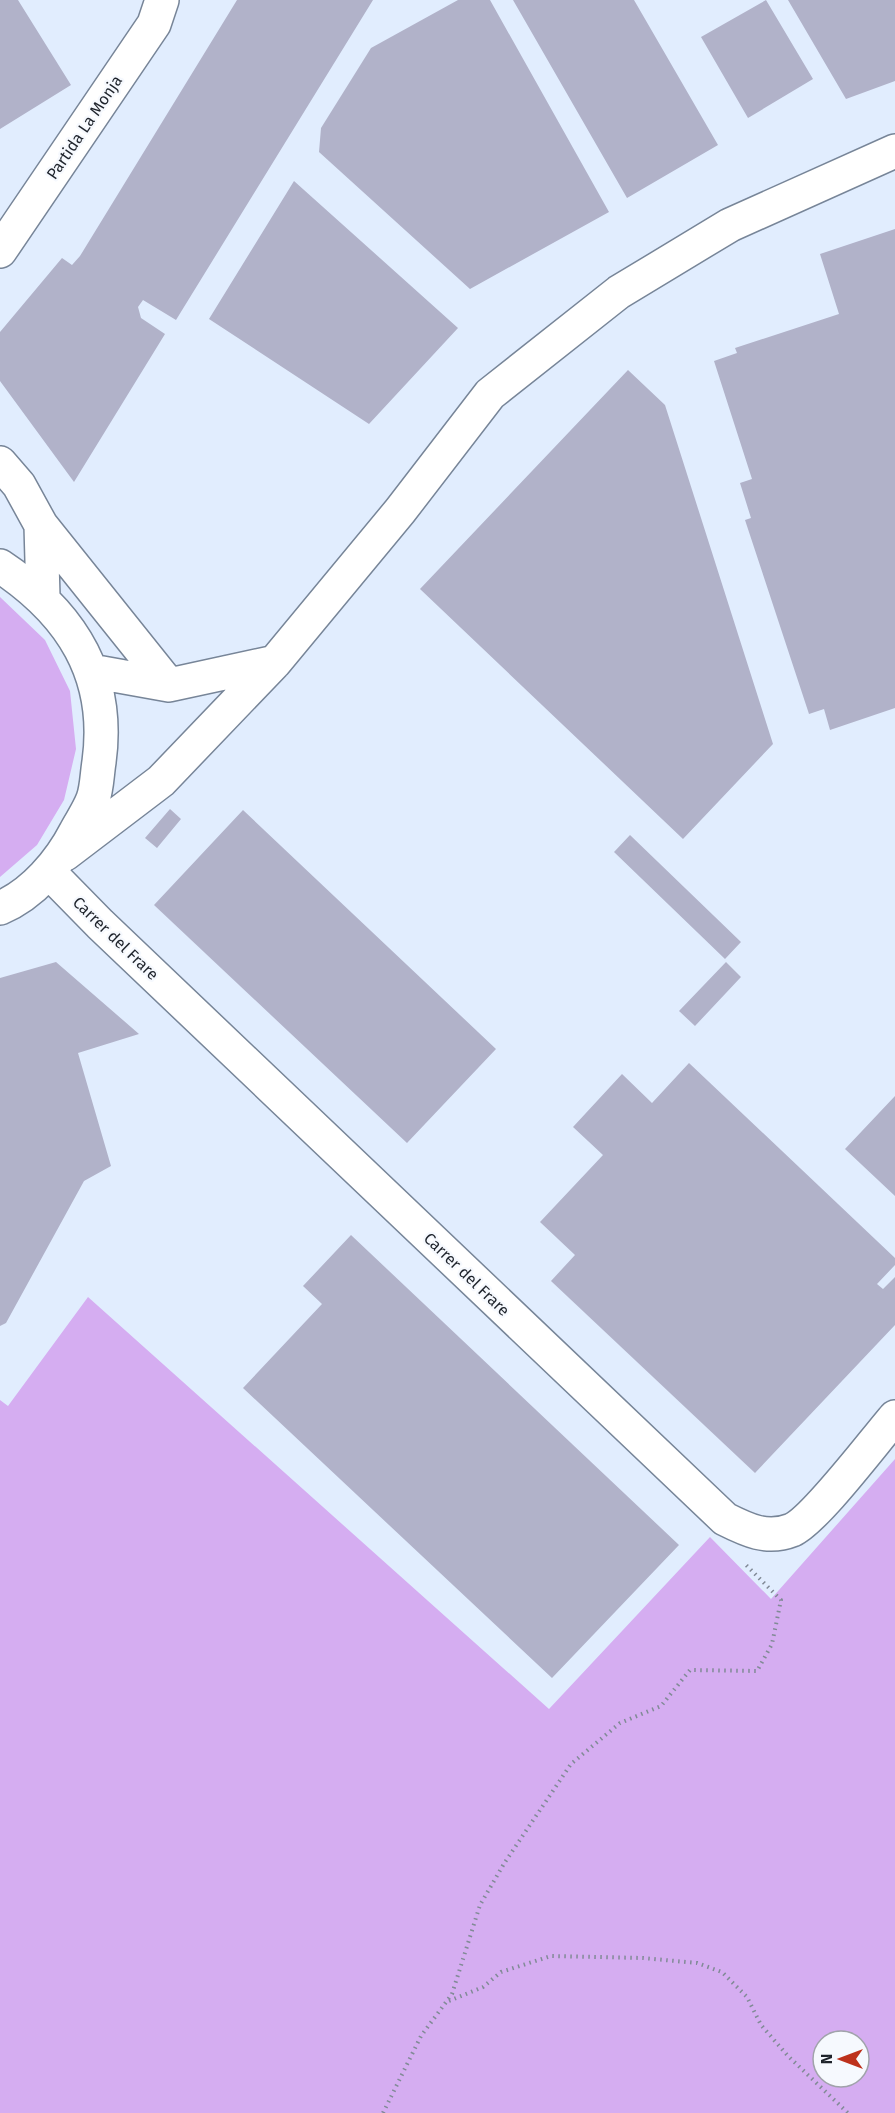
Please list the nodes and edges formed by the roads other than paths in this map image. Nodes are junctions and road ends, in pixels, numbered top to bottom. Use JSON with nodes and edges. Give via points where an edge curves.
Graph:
{"nodes":[{"id":1,"x":162,"y":0,"type":"edge"},
{"id":2,"x":895,"y":151,"type":"edge"},
{"id":3,"x":0,"y":251,"type":"edge"},
{"id":4,"x":0,"y":463,"type":"edge"},
{"id":5,"x":41,"y":525,"type":"junction"},
{"id":6,"x":0,"y":566,"type":"edge"},
{"id":7,"x":43,"y":597,"type":"junction"},
{"id":8,"x":275,"y":662,"type":"junction"},
{"id":9,"x":91,"y":671,"type":"junction"},
{"id":10,"x":169,"y":685,"type":"junction"},
{"id":11,"x":57,"y":863,"type":"junction"},
{"id":12,"x":0,"y":908,"type":"edge"},
{"id":13,"x":895,"y":1417,"type":"edge"}],
"edges":[{"from":1,"to":3,"type":"street","name":"Partida La Monja","via":[[154,24]]},
{"from":2,"to":8,"type":"street","via":[[730,225],[619,292],[490,394],[400,511]]},
{"from":4,"to":5,"type":"street","via":[[19,484]]},
{"from":5,"to":7,"type":"street"},
{"from":5,"to":10,"type":"street"},
{"from":6,"to":7,"type":"street"},
{"from":7,"to":9,"type":"street","via":[[71,631]]},
{"from":8,"to":10,"type":"street"},
{"from":8,"to":11,"type":"street","via":[[161,781]]},
{"from":9,"to":10,"type":"street"},
{"from":9,"to":11,"type":"street","via":[[103,734],[94,797]]},
{"from":11,"to":12,"type":"street"},
{"from":11,"to":13,"type":"street","name":"Carrer del Frare","via":[[100,924],[725,1519],[758,1534],[793,1530],[818,1507]]}]}
